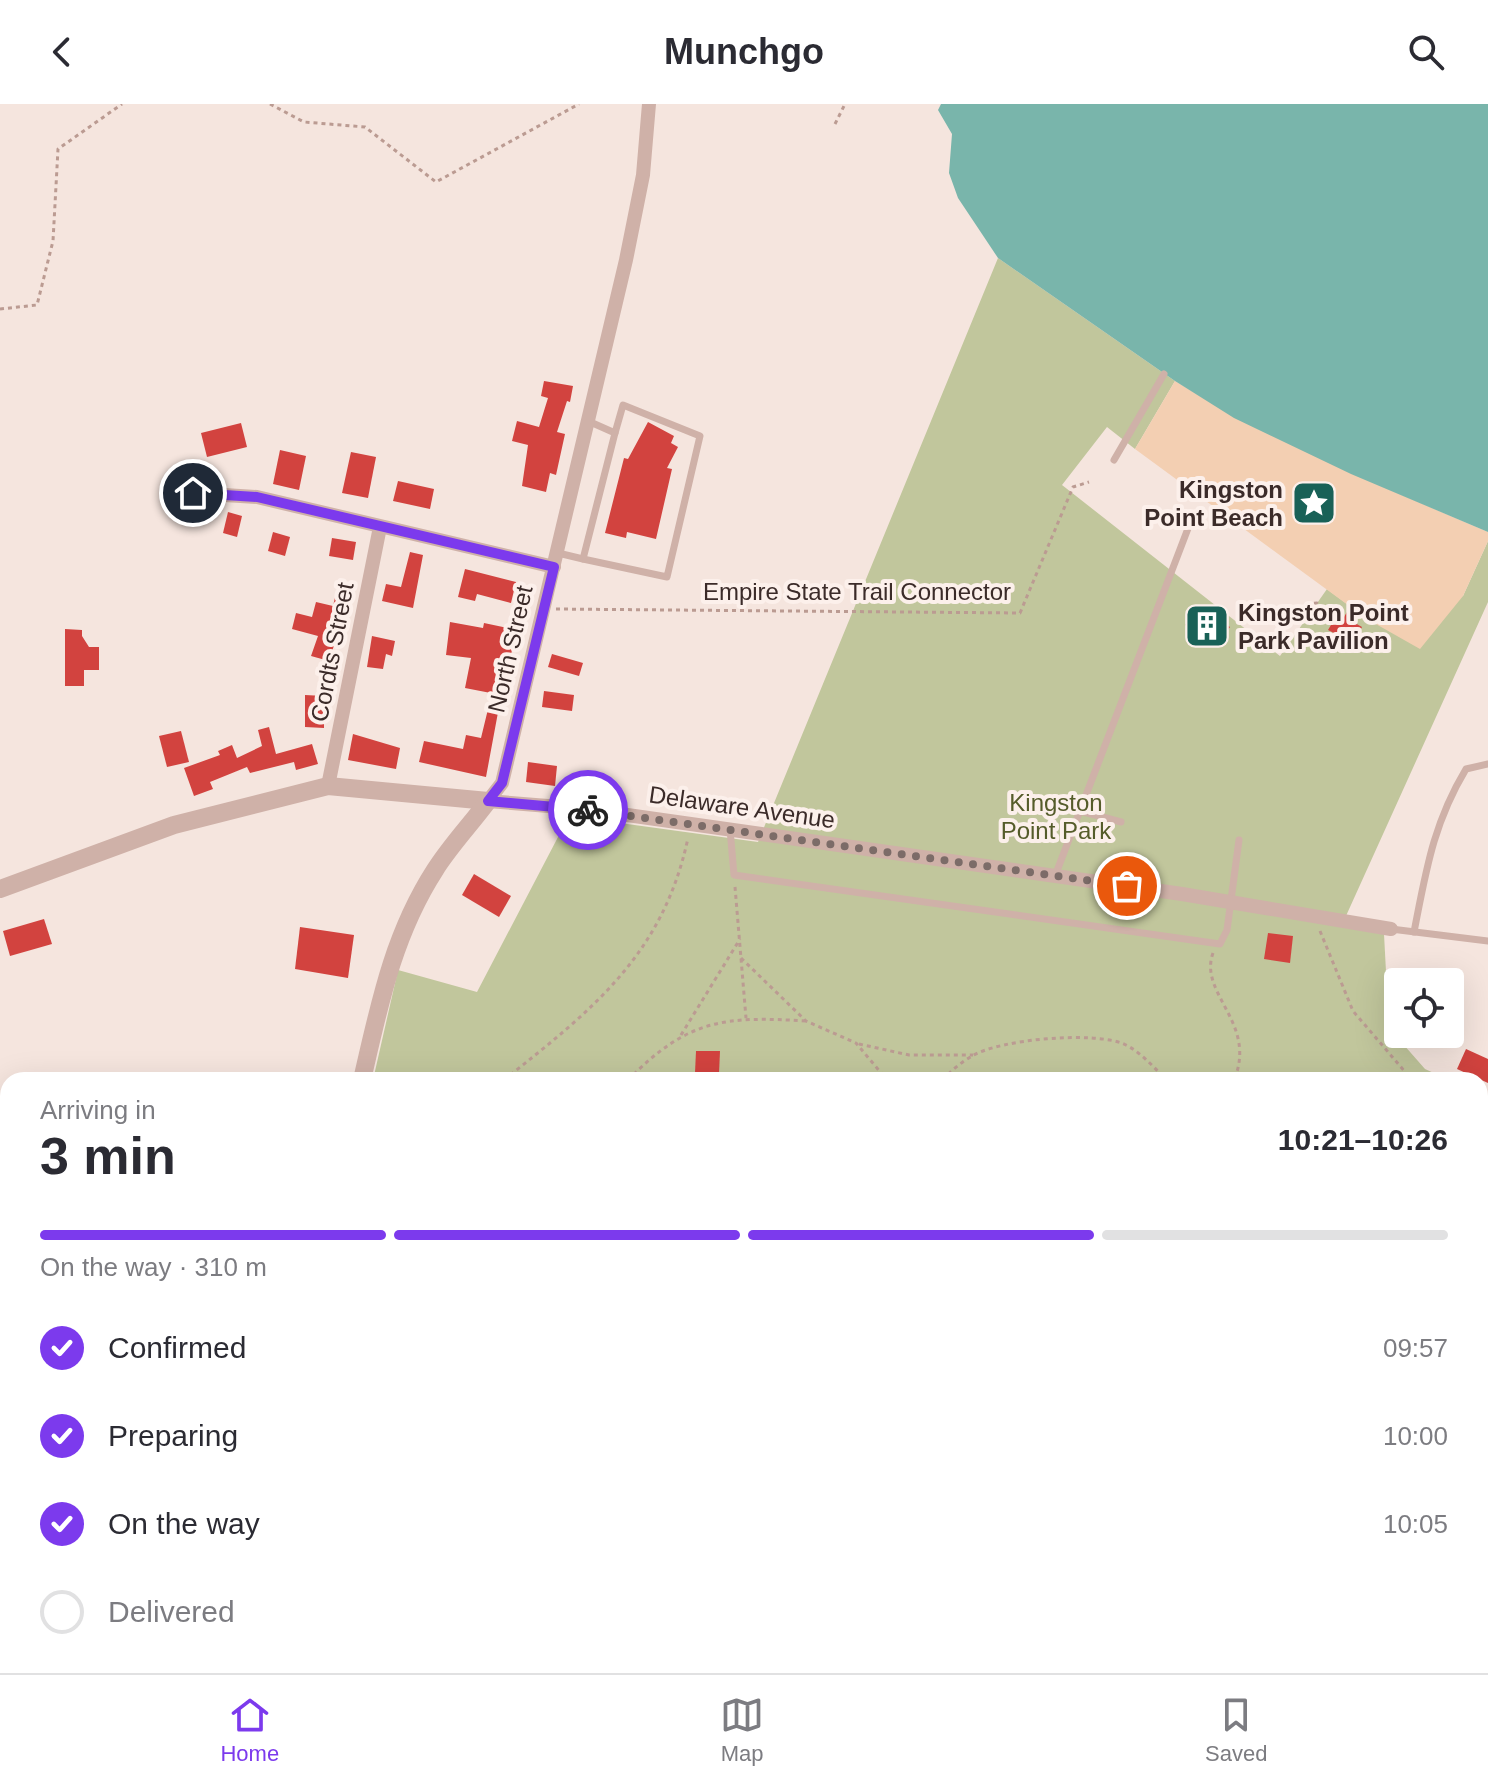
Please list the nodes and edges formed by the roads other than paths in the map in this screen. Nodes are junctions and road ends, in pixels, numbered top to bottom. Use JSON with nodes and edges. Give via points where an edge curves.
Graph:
{"nodes":[{"id":1,"x":649,"y":104,"type":"edge"},
{"id":2,"x":1164,"y":374,"type":"dead end"},
{"id":3,"x":588,"y":421,"type":"junction"},
{"id":4,"x":615,"y":433,"type":"junction"},
{"id":5,"x":1114,"y":460,"type":"dead end"},
{"id":6,"x":193,"y":493,"type":"dead end"},
{"id":7,"x":1192,"y":518,"type":"dead end"},
{"id":8,"x":380,"y":527,"type":"junction"},
{"id":9,"x":583,"y":559,"type":"junction"},
{"id":10,"x":556,"y":560,"type":"junction"},
{"id":11,"x":1488,"y":764,"type":"edge"},
{"id":12,"x":328,"y":786,"type":"junction"},
{"id":13,"x":488,"y":801,"type":"junction"},
{"id":14,"x":1080,"y":811,"type":"junction"},
{"id":15,"x":1121,"y":822,"type":"dead end"},
{"id":16,"x":730,"y":829,"type":"junction"},
{"id":17,"x":1239,"y":840,"type":"dead end"},
{"id":18,"x":1055,"y":876,"type":"junction"},
{"id":19,"x":0,"y":889,"type":"edge"},
{"id":20,"x":1230,"y":902,"type":"junction"},
{"id":21,"x":1391,"y":929,"type":"joint"},
{"id":22,"x":1414,"y":932,"type":"junction"},
{"id":23,"x":1488,"y":941,"type":"edge"},
{"id":24,"x":364,"y":1072,"type":"edge"}],
"edges":[{"from":1,"to":3,"type":"street","name":"North Street","via":[[643,175]]},
{"from":2,"to":5,"type":"lane"},
{"from":3,"to":4,"type":"lane"},
{"from":3,"to":10,"type":"street","name":"North Street"},
{"from":4,"to":9,"type":"lane"},
{"from":4,"to":9,"type":"lane","via":[[623,405],[700,436],[667,577]]},
{"from":6,"to":8,"type":"street","via":[[257,497]]},
{"from":7,"to":14,"type":"lane"},
{"from":8,"to":10,"type":"street"},
{"from":8,"to":12,"type":"street","name":"Cordts Street"},
{"from":9,"to":10,"type":"lane"},
{"from":10,"to":13,"type":"street","name":"North Street","via":[[502,783]]},
{"from":11,"to":22,"type":"lane","via":[[1466,769],[1445,803]]},
{"from":12,"to":13,"type":"street","name":"Delaware Avenue"},
{"from":12,"to":19,"type":"street","name":"Delaware Avenue","via":[[174,825]]},
{"from":13,"to":16,"type":"street","name":"Delaware Avenue"},
{"from":13,"to":24,"type":"street","name":"North Street","via":[[435,869],[403,929],[387,972]]},
{"from":14,"to":15,"type":"lane"},
{"from":14,"to":18,"type":"lane"},
{"from":16,"to":18,"type":"street","name":"Delaware Avenue"},
{"from":16,"to":20,"type":"lane","via":[[734,875],[1220,944]]},
{"from":17,"to":20,"type":"lane"},
{"from":18,"to":20,"type":"street","name":"Delaware Avenue"},
{"from":20,"to":21,"type":"street","name":"Delaware Avenue"},
{"from":21,"to":22,"type":"lane","name":"Delaware Avenue"},
{"from":22,"to":23,"type":"lane","name":"Delaware Avenue"}]}
